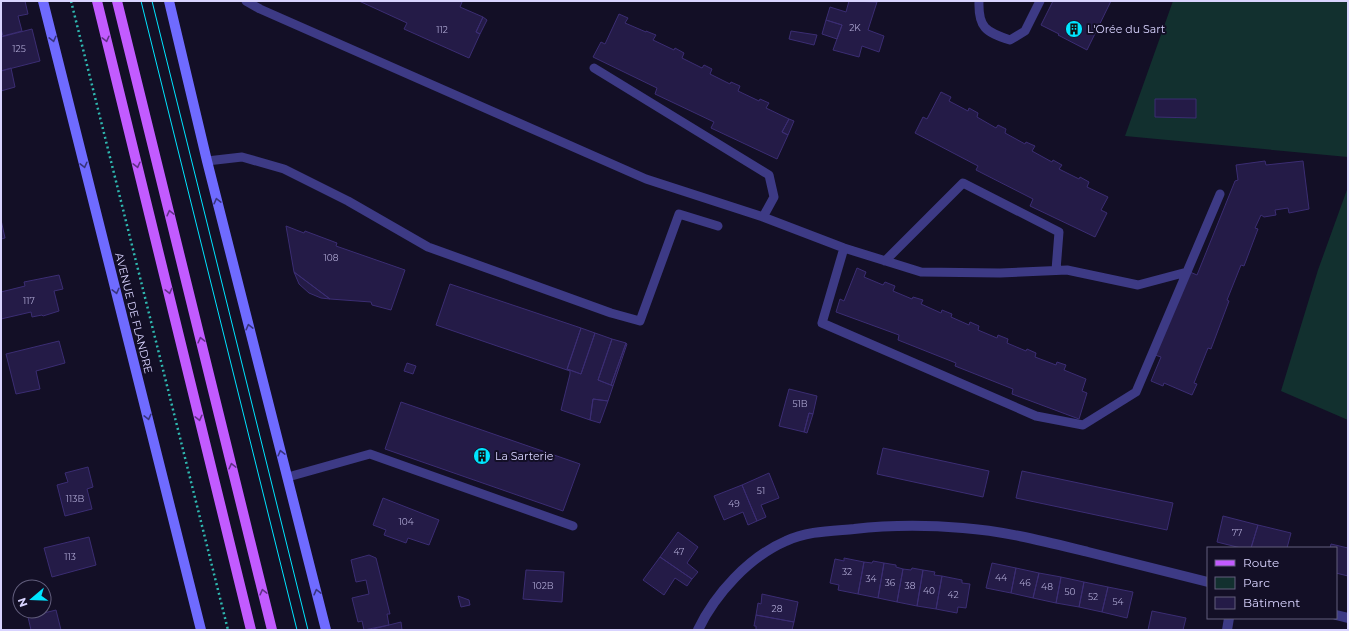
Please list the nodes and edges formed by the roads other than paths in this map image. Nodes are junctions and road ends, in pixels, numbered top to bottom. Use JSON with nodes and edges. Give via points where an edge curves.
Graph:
{"nodes":[{"id":1,"x":43,"y":1,"type":"edge"},
{"id":2,"x":97,"y":1,"type":"edge"},
{"id":3,"x":117,"y":1,"type":"edge"},
{"id":4,"x":169,"y":1,"type":"edge"},
{"id":5,"x":246,"y":1,"type":"edge"},
{"id":6,"x":979,"y":1,"type":"edge"},
{"id":7,"x":1040,"y":1,"type":"edge"},
{"id":8,"x":594,"y":68,"type":"dead end"},
{"id":9,"x":208,"y":161,"type":"junction"},
{"id":10,"x":1220,"y":194,"type":"dead end"},
{"id":11,"x":763,"y":217,"type":"junction"},
{"id":12,"x":718,"y":226,"type":"dead end"},
{"id":13,"x":844,"y":248,"type":"junction"},
{"id":14,"x":885,"y":261,"type":"junction"},
{"id":15,"x":1056,"y":270,"type":"junction"},
{"id":16,"x":1187,"y":272,"type":"junction"},
{"id":17,"x":288,"y":477,"type":"junction"},
{"id":18,"x":573,"y":526,"type":"dead end"},
{"id":19,"x":1207,"y":582,"type":"edge"},
{"id":20,"x":1337,"y":615,"type":"edge"},
{"id":21,"x":1348,"y":618,"type":"edge"},
{"id":22,"x":1229,"y":619,"type":"edge"},
{"id":23,"x":201,"y":630,"type":"edge"},
{"id":24,"x":251,"y":630,"type":"edge"},
{"id":25,"x":272,"y":630,"type":"edge"},
{"id":26,"x":326,"y":630,"type":"edge"},
{"id":27,"x":698,"y":630,"type":"edge"},
{"id":28,"x":1227,"y":630,"type":"edge"}],
"edges":[{"from":1,"to":23,"type":"street","name":"AVENUE DE FLANDRE","one_way":true},
{"from":2,"to":24,"type":"main road","one_way":true},
{"from":25,"to":3,"type":"main road","one_way":true},
{"from":4,"to":9,"type":"street"},
{"from":5,"to":11,"type":"lane","via":[[646,179]]},
{"from":6,"to":7,"type":"lane","via":[[978,13],[984,28],[1010,40],[1026,31]]},
{"from":8,"to":11,"type":"lane","via":[[769,175],[774,197]]},
{"from":9,"to":12,"type":"lane","via":[[242,157],[284,168],[348,200],[428,247],[611,313],[640,321],[678,214]]},
{"from":17,"to":9,"type":"street","one_way":true},
{"from":10,"to":16,"type":"lane"},
{"from":11,"to":13,"type":"lane"},
{"from":13,"to":14,"type":"lane"},
{"from":13,"to":16,"type":"lane","via":[[822,323],[1036,416],[1083,425],[1136,392]]},
{"from":14,"to":15,"type":"lane","via":[[921,272],[1000,273]]},
{"from":14,"to":15,"type":"lane","via":[[963,183],[1059,232]]},
{"from":15,"to":16,"type":"lane","via":[[1067,270],[1138,286]]},
{"from":17,"to":18,"type":"lane","via":[[370,454]]},
{"from":26,"to":17,"type":"street","one_way":true},
{"from":19,"to":27,"type":"street","via":[[1019,536],[964,528],[882,526],[817,532],[786,541],[758,558],[728,586],[705,616]]},
{"from":20,"to":21,"type":"street"},
{"from":22,"to":28,"type":"street"}]}
